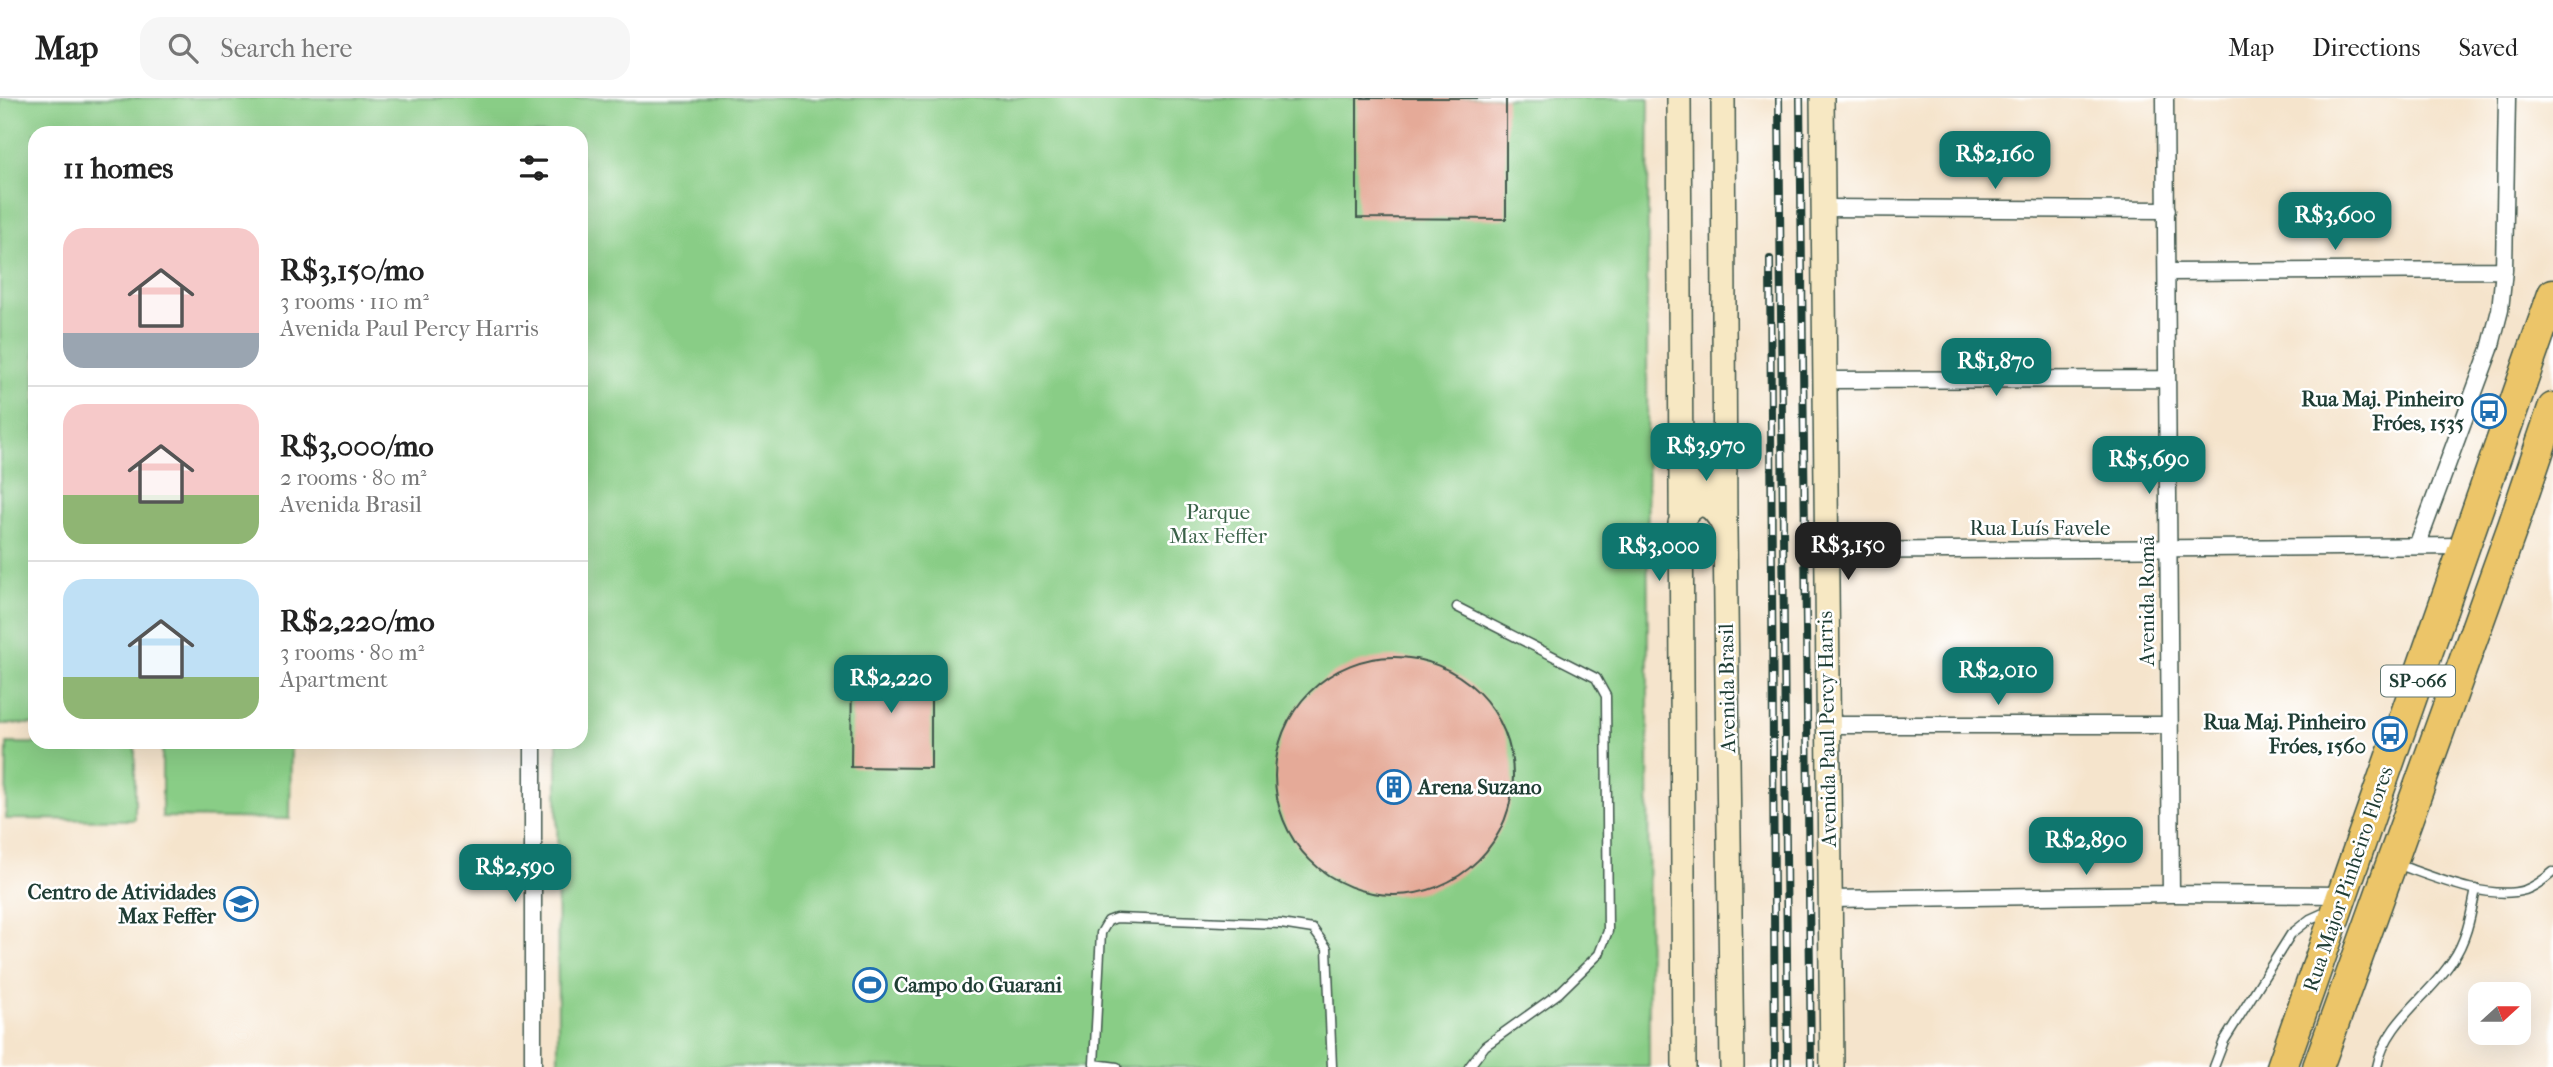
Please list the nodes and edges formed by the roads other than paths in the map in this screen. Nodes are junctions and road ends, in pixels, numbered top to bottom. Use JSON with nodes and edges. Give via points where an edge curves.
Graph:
{"nodes":[{"id":1,"x":1679,"y":98,"type":"edge"},
{"id":2,"x":1723,"y":98,"type":"edge"},
{"id":3,"x":1822,"y":98,"type":"edge"},
{"id":4,"x":2165,"y":98,"type":"edge"},
{"id":5,"x":2507,"y":98,"type":"edge"},
{"id":6,"x":1823,"y":208,"type":"junction"},
{"id":7,"x":2167,"y":210,"type":"junction"},
{"id":8,"x":2504,"y":270,"type":"junction"},
{"id":9,"x":2167,"y":272,"type":"junction"},
{"id":10,"x":2553,"y":293,"type":"edge"},
{"id":11,"x":2166,"y":379,"type":"junction"},
{"id":12,"x":1825,"y":380,"type":"junction"},
{"id":13,"x":2553,"y":408,"type":"edge"},
{"id":14,"x":1680,"y":462,"type":"junction"},
{"id":15,"x":1725,"y":472,"type":"junction"},
{"id":16,"x":1680,"y":523,"type":"junction"},
{"id":17,"x":1725,"y":529,"type":"junction"},
{"id":18,"x":2417,"y":546,"type":"junction"},
{"id":19,"x":2466,"y":546,"type":"junction"},
{"id":20,"x":2168,"y":548,"type":"junction"},
{"id":21,"x":1825,"y":551,"type":"junction"},
{"id":22,"x":1457,"y":607,"type":"dead end"},
{"id":23,"x":1827,"y":725,"type":"junction"},
{"id":24,"x":2169,"y":725,"type":"junction"},
{"id":25,"x":533,"y":749,"type":"edge"},
{"id":26,"x":2393,"y":862,"type":"junction"},
{"id":27,"x":2553,"y":872,"type":"edge"},
{"id":28,"x":2476,"y":889,"type":"junction"},
{"id":29,"x":2171,"y":894,"type":"junction"},
{"id":30,"x":1830,"y":899,"type":"junction"},
{"id":31,"x":2341,"y":900,"type":"junction"},
{"id":32,"x":1093,"y":1065,"type":"edge"},
{"id":33,"x":533,"y":1067,"type":"edge"},
{"id":34,"x":1116,"y":1067,"type":"edge"},
{"id":35,"x":1332,"y":1067,"type":"edge"},
{"id":36,"x":1469,"y":1067,"type":"edge"},
{"id":37,"x":1684,"y":1067,"type":"edge"},
{"id":38,"x":1731,"y":1067,"type":"edge"},
{"id":39,"x":1832,"y":1067,"type":"edge"},
{"id":40,"x":2214,"y":1067,"type":"edge"},
{"id":41,"x":2282,"y":1067,"type":"edge"},
{"id":42,"x":2318,"y":1067,"type":"edge"},
{"id":43,"x":2376,"y":1067,"type":"edge"}],
"edges":[{"from":1,"to":14,"type":"main road"},
{"from":2,"to":15,"type":"main road","name":"Avenida Brasil"},
{"from":3,"to":6,"type":"main road","name":"Avenida Paul Percy Harris"},
{"from":4,"to":7,"type":"street","name":"Avenida Romã"},
{"from":5,"to":8,"type":"street"},
{"from":6,"to":7,"type":"street"},
{"from":6,"to":12,"type":"main road","name":"Avenida Paul Percy Harris"},
{"from":7,"to":9,"type":"street","name":"Avenida Romã"},
{"from":8,"to":9,"type":"street"},
{"from":8,"to":18,"type":"street","via":[[2490,349]]},
{"from":9,"to":11,"type":"street","name":"Avenida Romã"},
{"from":10,"to":19,"type":"highway","name":"Rua Major Pinheiro Flores","number":"SP-066"},
{"from":11,"to":12,"type":"street"},
{"from":11,"to":20,"type":"street","name":"Avenida Romã"},
{"from":12,"to":21,"type":"main road","name":"Avenida Paul Percy Harris"},
{"from":13,"to":26,"type":"highway","name":"Rua Major Pinheiro Flores","number":"SP-066"},
{"from":14,"to":15,"type":"main road","via":[[1689,484],[1696,488],[1712,486]]},
{"from":14,"to":16,"type":"main road"},
{"from":15,"to":17,"type":"main road","name":"Avenida Brasil"},
{"from":16,"to":17,"type":"main road","via":[[1701,504],[1715,511]]},
{"from":16,"to":37,"type":"main road"},
{"from":17,"to":38,"type":"main road","name":"Avenida Brasil"},
{"from":18,"to":19,"type":"street","name":"Rua Luís Favele"},
{"from":18,"to":20,"type":"street","name":"Rua Luís Favele"},
{"from":19,"to":31,"type":"highway","name":"Rua Major Pinheiro Flores","number":"SP-066"},
{"from":20,"to":21,"type":"street","name":"Rua Luís Favele"},
{"from":20,"to":24,"type":"street","name":"Avenida Romã"},
{"from":21,"to":23,"type":"main road","name":"Avenida Paul Percy Harris"},
{"from":22,"to":36,"type":"lane","via":[[1596,678],[1606,696],[1608,931],[1599,954],[1559,993],[1485,1046]]},
{"from":23,"to":24,"type":"street"},
{"from":23,"to":30,"type":"main road","name":"Avenida Paul Percy Harris"},
{"from":24,"to":29,"type":"street","name":"Avenida Romã"},
{"from":25,"to":33,"type":"street"},
{"from":26,"to":28,"type":"lane"},
{"from":26,"to":42,"type":"highway","name":"Rua Major Pinheiro Flores","number":"SP-066"},
{"from":27,"to":28,"type":"lane","via":[[2525,890]]},
{"from":28,"to":43,"type":"lane","via":[[2452,962],[2395,1027]]},
{"from":29,"to":30,"type":"street"},
{"from":29,"to":31,"type":"street"},
{"from":30,"to":39,"type":"main road","name":"Avenida Paul Percy Harris"},
{"from":31,"to":40,"type":"lane","via":[[2291,934],[2224,1041]]},
{"from":31,"to":41,"type":"highway","name":"Rua Major Pinheiro Flores","number":"SP-066"},
{"from":32,"to":34,"type":"lane"},
{"from":32,"to":35,"type":"lane","via":[[1101,933],[1108,921],[1116,918],[1313,929],[1327,948]]}]}
